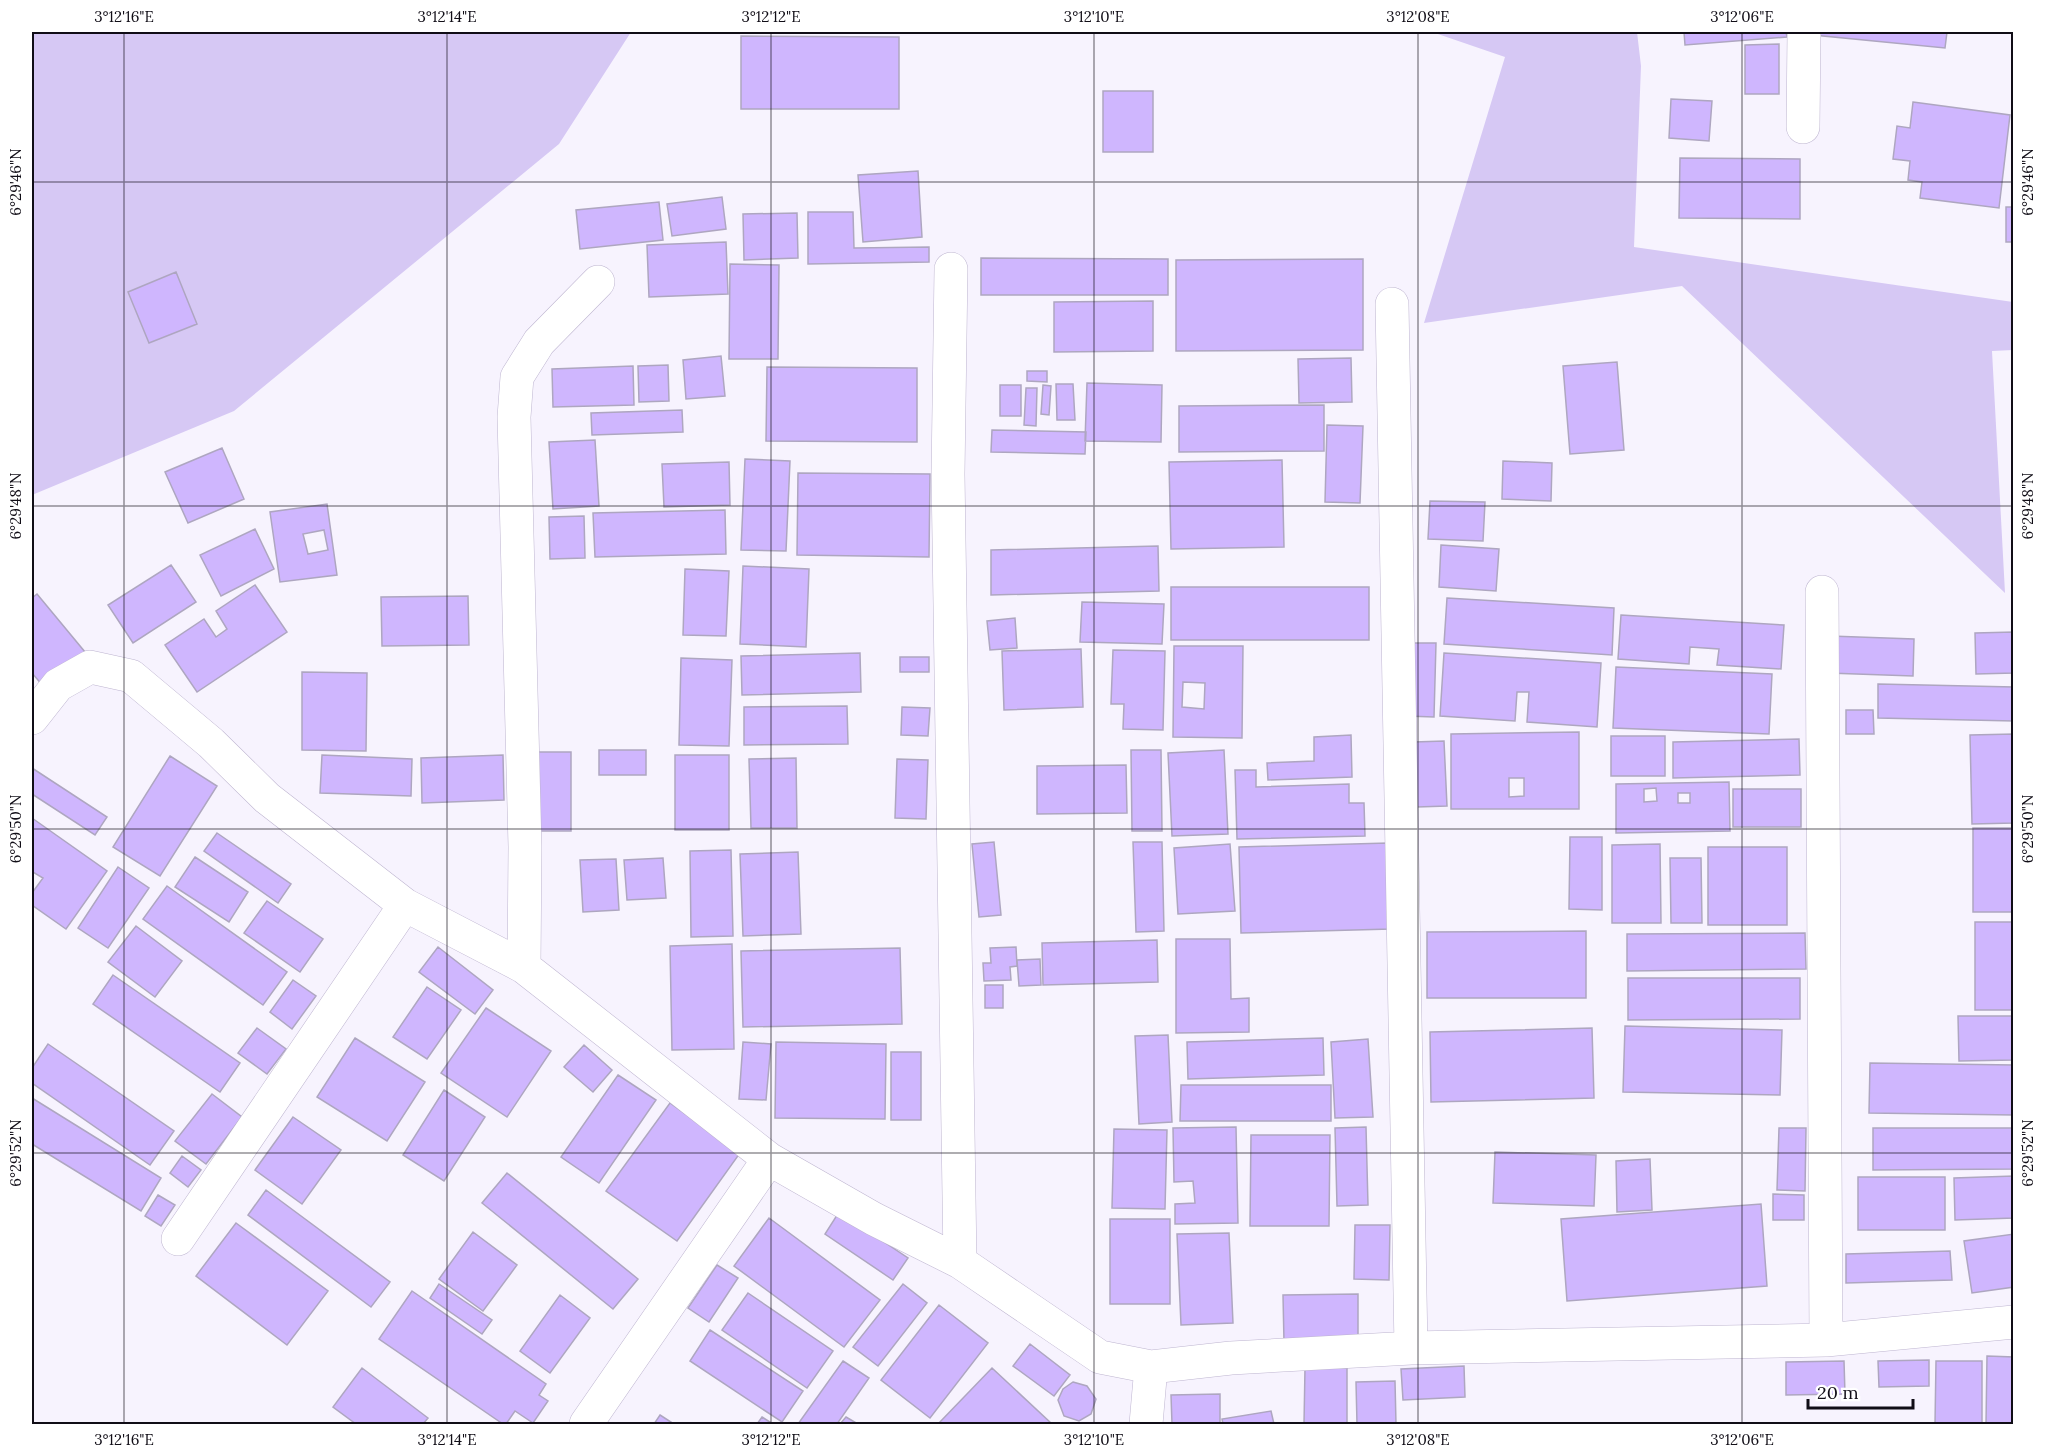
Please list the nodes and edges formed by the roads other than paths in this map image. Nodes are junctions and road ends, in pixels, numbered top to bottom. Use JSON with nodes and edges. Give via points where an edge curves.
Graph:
{"nodes":[{"id":1,"x":1804,"y":32,"type":"edge"},
{"id":2,"x":1803,"y":127,"type":"dead end"},
{"id":3,"x":951,"y":270,"type":"dead end"},
{"id":4,"x":598,"y":282,"type":"dead end"},
{"id":5,"x":1392,"y":304,"type":"dead end"},
{"id":6,"x":1822,"y":592,"type":"dead end"},
{"id":7,"x":32,"y":718,"type":"edge"},
{"id":8,"x":405,"y":905,"type":"junction"},
{"id":9,"x":524,"y":967,"type":"junction"},
{"id":10,"x":769,"y":1159,"type":"junction"},
{"id":11,"x":178,"y":1239,"type":"dead end"},
{"id":12,"x":960,"y":1262,"type":"junction"},
{"id":13,"x":2013,"y":1322,"type":"edge"},
{"id":14,"x":1826,"y":1340,"type":"junction"},
{"id":15,"x":1411,"y":1348,"type":"junction"},
{"id":16,"x":1151,"y":1367,"type":"junction"},
{"id":17,"x":586,"y":1425,"type":"edge"},
{"id":18,"x":1146,"y":1425,"type":"edge"}],
"edges":[{"from":1,"to":2,"type":"street"},
{"from":3,"to":12,"type":"street","via":[[948,474]]},
{"from":4,"to":9,"type":"street","via":[[539,342],[517,377],[514,417],[525,846]]},
{"from":5,"to":15,"type":"street"},
{"from":6,"to":14,"type":"street"},
{"from":7,"to":8,"type":"street","via":[[58,685],[90,667],[131,676],[212,743],[267,798]]},
{"from":8,"to":9,"type":"street"},
{"from":8,"to":11,"type":"street"},
{"from":9,"to":10,"type":"street"},
{"from":10,"to":12,"type":"street"},
{"from":10,"to":17,"type":"street"},
{"from":12,"to":16,"type":"street","via":[[1100,1357]]},
{"from":13,"to":14,"type":"street"},
{"from":14,"to":15,"type":"street"},
{"from":15,"to":16,"type":"street","via":[[1231,1358]]},
{"from":16,"to":18,"type":"street"}]}
